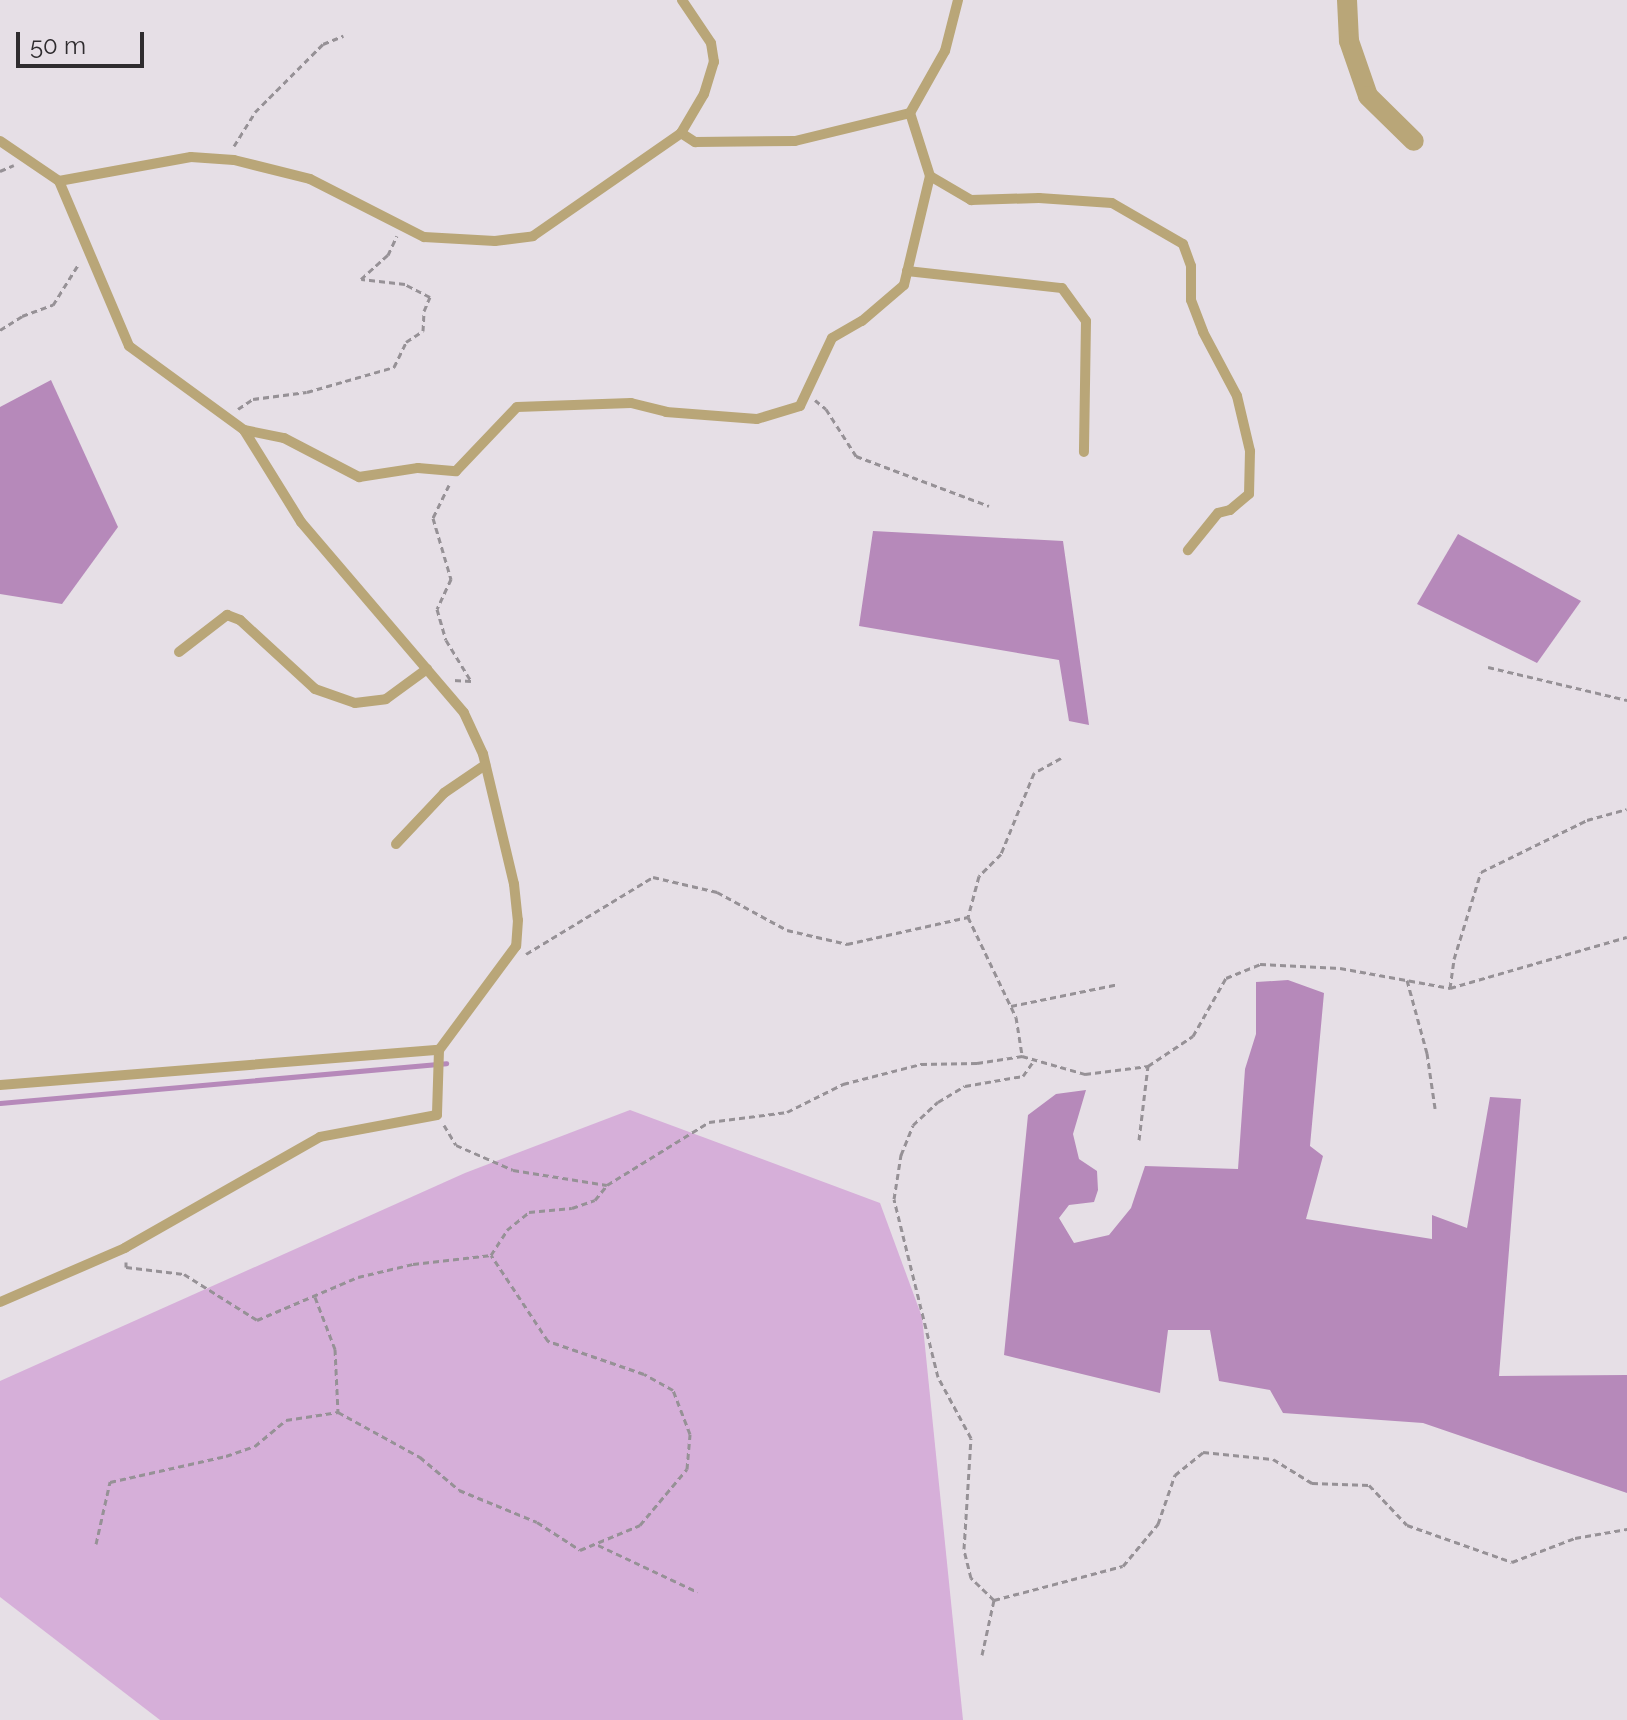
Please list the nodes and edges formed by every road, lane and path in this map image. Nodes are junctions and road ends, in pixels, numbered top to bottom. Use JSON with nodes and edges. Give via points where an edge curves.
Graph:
{"nodes":[{"id":1,"x":682,"y":0,"type":"edge"},
{"id":2,"x":958,"y":0,"type":"edge"},
{"id":3,"x":1347,"y":0,"type":"edge"},
{"id":4,"x":343,"y":36,"type":"dead end"},
{"id":5,"x":910,"y":113,"type":"junction"},
{"id":6,"x":681,"y":133,"type":"junction"},
{"id":7,"x":0,"y":141,"type":"edge"},
{"id":8,"x":1414,"y":141,"type":"dead end"},
{"id":9,"x":225,"y":159,"type":"junction"},
{"id":10,"x":930,"y":176,"type":"junction"},
{"id":11,"x":59,"y":181,"type":"junction"},
{"id":12,"x":402,"y":226,"type":"junction"},
{"id":13,"x":87,"y":247,"type":"junction"},
{"id":14,"x":907,"y":271,"type":"junction"},
{"id":15,"x":0,"y":330,"type":"edge"},
{"id":16,"x":806,"y":393,"type":"junction"},
{"id":17,"x":233,"y":422,"type":"junction"},
{"id":18,"x":244,"y":430,"type":"junction"},
{"id":19,"x":1084,"y":452,"type":"dead end"},
{"id":20,"x":456,"y":471,"type":"junction"},
{"id":21,"x":989,"y":506,"type":"dead end"},
{"id":22,"x":1188,"y":550,"type":"dead end"},
{"id":23,"x":179,"y":652,"type":"dead end"},
{"id":24,"x":1488,"y":667,"type":"dead end"},
{"id":25,"x":427,"y":669,"type":"junction"},
{"id":26,"x":435,"y":679,"type":"junction"},
{"id":27,"x":1627,"y":700,"type":"edge"},
{"id":28,"x":1061,"y":758,"type":"dead end"},
{"id":29,"x":485,"y":765,"type":"junction"},
{"id":30,"x":1627,"y":809,"type":"edge"},
{"id":31,"x":396,"y":844,"type":"dead end"},
{"id":32,"x":968,"y":917,"type":"junction"},
{"id":33,"x":1627,"y":937,"type":"edge"},
{"id":34,"x":501,"y":970,"type":"junction"},
{"id":35,"x":1407,"y":980,"type":"junction"},
{"id":36,"x":1119,"y":984,"type":"dead end"},
{"id":37,"x":1450,"y":988,"type":"junction"},
{"id":38,"x":1011,"y":1006,"type":"junction"},
{"id":39,"x":439,"y":1050,"type":"junction"},
{"id":40,"x":1022,"y":1056,"type":"junction"},
{"id":41,"x":1035,"y":1059,"type":"junction"},
{"id":42,"x":1148,"y":1066,"type":"junction"},
{"id":43,"x":0,"y":1085,"type":"edge"},
{"id":44,"x":1435,"y":1108,"type":"dead end"},
{"id":45,"x":437,"y":1115,"type":"junction"},
{"id":46,"x":1139,"y":1140,"type":"dead end"},
{"id":47,"x":607,"y":1185,"type":"junction"},
{"id":48,"x":125,"y":1248,"type":"junction"},
{"id":49,"x":491,"y":1255,"type":"junction"},
{"id":50,"x":315,"y":1297,"type":"junction"},
{"id":51,"x":0,"y":1302,"type":"edge"},
{"id":52,"x":338,"y":1412,"type":"junction"},
{"id":53,"x":1627,"y":1529,"type":"edge"},
{"id":54,"x":96,"y":1544,"type":"dead end"},
{"id":55,"x":598,"y":1545,"type":"junction"},
{"id":56,"x":698,"y":1592,"type":"dead end"},
{"id":57,"x":994,"y":1600,"type":"junction"},
{"id":58,"x":982,"y":1655,"type":"dead end"}],
"edges":[{"from":1,"to":6,"type":"lane","via":[[711,43],[714,62],[704,94]]},
{"from":2,"to":5,"type":"lane","via":[[945,51]]},
{"from":3,"to":8,"type":"street","via":[[1349,41],[1368,96]]},
{"from":4,"to":9,"type":"path","via":[[323,44],[255,112]]},
{"from":5,"to":6,"type":"lane","via":[[795,141],[717,144],[695,142]]},
{"from":5,"to":10,"type":"lane"},
{"from":6,"to":12,"type":"lane","via":[[533,236],[495,241],[424,237]]},
{"from":7,"to":11,"type":"lane"},
{"from":9,"to":11,"type":"lane","via":[[191,157]]},
{"from":9,"to":12,"type":"lane","via":[[310,179]]},
{"from":10,"to":14,"type":"lane"},
{"from":10,"to":22,"type":"lane","via":[[971,200],[1112,203],[1183,244],[1191,266],[1191,300],[1237,396],[1250,451],[1249,494],[1218,513]]},
{"from":11,"to":13,"type":"lane"},
{"from":12,"to":17,"type":"path","via":[[388,255],[361,279],[405,284],[430,297],[423,331],[406,342],[394,367],[307,392],[253,399],[238,407]]},
{"from":13,"to":15,"type":"path","via":[[53,305]]},
{"from":13,"to":17,"type":"lane","via":[[129,346]]},
{"from":14,"to":16,"type":"lane","via":[[904,285],[862,321],[832,338]]},
{"from":14,"to":19,"type":"lane","via":[[1062,288],[1086,321]]},
{"from":16,"to":20,"type":"lane","via":[[800,406],[757,419],[666,412],[631,403],[517,407]]},
{"from":16,"to":21,"type":"path","via":[[826,409],[856,456]]},
{"from":17,"to":18,"type":"lane"},
{"from":18,"to":20,"type":"lane","via":[[284,438],[359,477],[418,468]]},
{"from":18,"to":25,"type":"lane","via":[[301,522]]},
{"from":20,"to":26,"type":"path","via":[[433,518],[451,579],[437,609],[446,640],[471,681]]},
{"from":23,"to":25,"type":"lane","via":[[227,615],[240,620],[315,689],[355,703],[386,699]]},
{"from":24,"to":27,"type":"path"},
{"from":25,"to":26,"type":"lane"},
{"from":26,"to":29,"type":"lane","via":[[464,713]]},
{"from":28,"to":32,"type":"path","via":[[1034,773],[1001,854],[979,876]]},
{"from":29,"to":31,"type":"lane","via":[[444,793]]},
{"from":29,"to":34,"type":"lane","via":[[518,920],[516,946]]},
{"from":30,"to":37,"type":"path","via":[[1587,820],[1481,872]]},
{"from":32,"to":34,"type":"path","via":[[847,944],[787,930],[717,892],[653,877]]},
{"from":32,"to":38,"type":"path"},
{"from":33,"to":37,"type":"path"},
{"from":34,"to":39,"type":"lane"},
{"from":35,"to":37,"type":"path"},
{"from":35,"to":42,"type":"path","via":[[1340,968],[1260,964],[1226,978],[1193,1036]]},
{"from":35,"to":44,"type":"path"},
{"from":36,"to":38,"type":"path"},
{"from":38,"to":40,"type":"path"},
{"from":39,"to":43,"type":"lane"},
{"from":39,"to":45,"type":"lane"},
{"from":40,"to":41,"type":"path"},
{"from":40,"to":47,"type":"path","via":[[921,1064],[843,1084],[787,1112],[709,1122]]},
{"from":41,"to":42,"type":"path","via":[[1085,1074]]},
{"from":41,"to":57,"type":"path","via":[[1023,1076],[965,1086],[913,1125],[901,1155],[894,1199],[938,1377],[971,1438],[964,1549],[971,1578]]},
{"from":42,"to":46,"type":"path"},
{"from":45,"to":47,"type":"path","via":[[456,1145],[513,1170]]},
{"from":45,"to":48,"type":"lane","via":[[320,1137]]},
{"from":47,"to":49,"type":"path","via":[[595,1200],[572,1208],[529,1212],[507,1230]]},
{"from":48,"to":50,"type":"path","via":[[126,1267],[184,1274],[257,1320]]},
{"from":48,"to":51,"type":"lane"},
{"from":49,"to":50,"type":"path","via":[[358,1277]]},
{"from":49,"to":55,"type":"path","via":[[548,1341],[644,1374],[673,1390],[690,1434],[687,1469],[640,1525]]},
{"from":50,"to":52,"type":"path","via":[[335,1349]]},
{"from":52,"to":54,"type":"path","via":[[286,1420],[255,1446],[226,1456],[110,1482]]},
{"from":52,"to":55,"type":"path","via":[[420,1457],[459,1490],[537,1522],[580,1550]]},
{"from":53,"to":57,"type":"path","via":[[1575,1538],[1512,1562],[1407,1525],[1369,1485],[1312,1483],[1273,1459],[1203,1452],[1175,1475],[1158,1524],[1123,1566]]},
{"from":55,"to":56,"type":"path"},
{"from":57,"to":58,"type":"path"}]}
